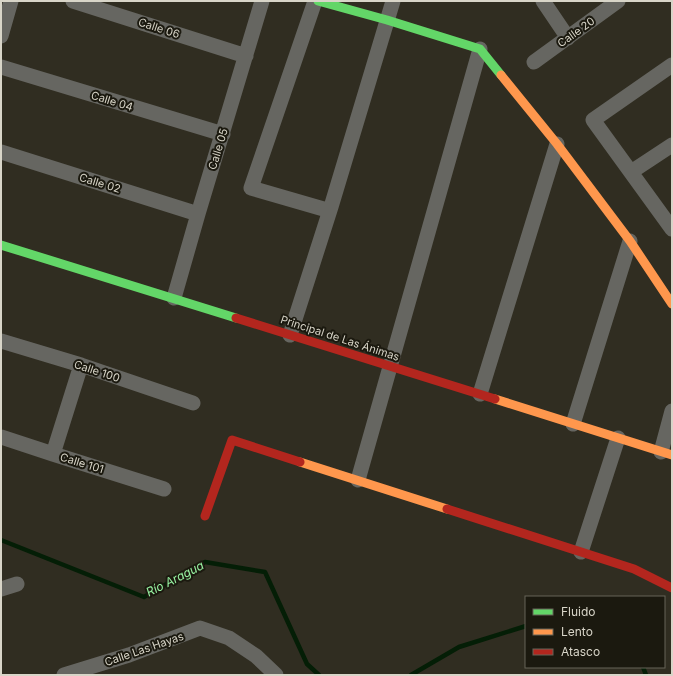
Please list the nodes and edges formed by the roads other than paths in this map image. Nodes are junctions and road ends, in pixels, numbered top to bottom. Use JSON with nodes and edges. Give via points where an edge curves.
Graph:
{"nodes":[{"id":1,"x":11,"y":1,"type":"edge"},
{"id":2,"x":73,"y":1,"type":"edge"},
{"id":3,"x":262,"y":1,"type":"edge"},
{"id":4,"x":315,"y":1,"type":"edge"},
{"id":5,"x":318,"y":1,"type":"edge"},
{"id":6,"x":393,"y":1,"type":"edge"},
{"id":7,"x":543,"y":1,"type":"edge"},
{"id":8,"x":618,"y":1,"type":"edge"},
{"id":9,"x":387,"y":20,"type":"junction"},
{"id":10,"x":1,"y":36,"type":"edge"},
{"id":11,"x":568,"y":38,"type":"junction"},
{"id":12,"x":480,"y":49,"type":"junction"},
{"id":13,"x":246,"y":56,"type":"junction"},
{"id":14,"x":534,"y":62,"type":"dead end"},
{"id":15,"x":672,"y":65,"type":"edge"},
{"id":16,"x":1,"y":67,"type":"edge"},
{"id":17,"x":223,"y":134,"type":"junction"},
{"id":18,"x":557,"y":144,"type":"junction"},
{"id":19,"x":672,"y":145,"type":"edge"},
{"id":20,"x":1,"y":152,"type":"edge"},
{"id":21,"x":631,"y":172,"type":"junction"},
{"id":22,"x":331,"y":207,"type":"junction"},
{"id":23,"x":198,"y":214,"type":"junction"},
{"id":24,"x":672,"y":229,"type":"edge"},
{"id":25,"x":630,"y":241,"type":"junction"},
{"id":26,"x":1,"y":245,"type":"edge"},
{"id":27,"x":174,"y":298,"type":"junction"},
{"id":28,"x":672,"y":304,"type":"edge"},
{"id":29,"x":290,"y":335,"type":"junction"},
{"id":30,"x":1,"y":341,"type":"edge"},
{"id":31,"x":81,"y":365,"type":"junction"},
{"id":32,"x":390,"y":366,"type":"junction"},
{"id":33,"x":480,"y":394,"type":"junction"},
{"id":34,"x":193,"y":403,"type":"dead end"},
{"id":35,"x":672,"y":411,"type":"edge"},
{"id":36,"x":573,"y":424,"type":"junction"},
{"id":37,"x":1,"y":437,"type":"edge"},
{"id":38,"x":618,"y":438,"type":"junction"},
{"id":39,"x":53,"y":454,"type":"junction"},
{"id":40,"x":667,"y":454,"type":"edge"},
{"id":41,"x":358,"y":480,"type":"junction"},
{"id":42,"x":164,"y":489,"type":"dead end"},
{"id":43,"x":205,"y":516,"type":"dead end"},
{"id":44,"x":581,"y":552,"type":"junction"},
{"id":45,"x":17,"y":584,"type":"dead end"},
{"id":46,"x":1,"y":588,"type":"edge"},
{"id":47,"x":672,"y":588,"type":"edge"},
{"id":48,"x":64,"y":675,"type":"edge"},
{"id":49,"x":276,"y":675,"type":"edge"}],
"edges":[{"from":1,"to":10,"type":"street"},
{"from":2,"to":13,"type":"street","name":"Calle 06"},
{"from":3,"to":13,"type":"street","name":"Calle 05"},
{"from":4,"to":22,"type":"street","via":[[251,188],[327,210]]},
{"from":5,"to":9,"type":"street"},
{"from":6,"to":9,"type":"street"},
{"from":7,"to":11,"type":"street"},
{"from":8,"to":11,"type":"street","name":"Calle 20"},
{"from":9,"to":12,"type":"street"},
{"from":9,"to":22,"type":"street"},
{"from":11,"to":14,"type":"street","name":"Calle 20"},
{"from":12,"to":18,"type":"street"},
{"from":12,"to":32,"type":"street"},
{"from":13,"to":17,"type":"street","name":"Calle 05"},
{"from":15,"to":21,"type":"street","via":[[593,120]]},
{"from":16,"to":17,"type":"street","name":"Calle 04"},
{"from":17,"to":23,"type":"street","name":"Calle 05"},
{"from":18,"to":25,"type":"street"},
{"from":18,"to":33,"type":"street"},
{"from":19,"to":21,"type":"street"},
{"from":20,"to":23,"type":"street","name":"Calle 02"},
{"from":21,"to":24,"type":"street"},
{"from":22,"to":29,"type":"street"},
{"from":23,"to":27,"type":"street","name":"Calle 05"},
{"from":25,"to":28,"type":"street"},
{"from":25,"to":36,"type":"street"},
{"from":26,"to":27,"type":"street","name":"Principal de Las Ánimas"},
{"from":27,"to":29,"type":"street","name":"Principal de Las Ánimas"},
{"from":29,"to":32,"type":"street","name":"Principal de Las Ánimas"},
{"from":30,"to":31,"type":"street","name":"Calle 100"},
{"from":31,"to":34,"type":"street","name":"Calle 100"},
{"from":31,"to":39,"type":"street"},
{"from":32,"to":33,"type":"street","name":"Principal de Las Ánimas"},
{"from":32,"to":41,"type":"street"},
{"from":33,"to":36,"type":"street","name":"Principal de Las Ánimas"},
{"from":35,"to":40,"type":"street"},
{"from":36,"to":38,"type":"street","name":"Principal de Las Ánimas"},
{"from":37,"to":39,"type":"street","name":"Calle 101"},
{"from":38,"to":40,"type":"street","name":"Principal de Las Ánimas"},
{"from":38,"to":44,"type":"street"},
{"from":39,"to":42,"type":"street","name":"Calle 101"},
{"from":41,"to":43,"type":"street","via":[[232,440]]},
{"from":41,"to":44,"type":"street"},
{"from":44,"to":47,"type":"street","via":[[634,570]]},
{"from":45,"to":46,"type":"street"},
{"from":48,"to":49,"type":"street","name":"Calle Las Hayas","via":[[129,655],[200,628],[229,638],[256,656]]}]}
